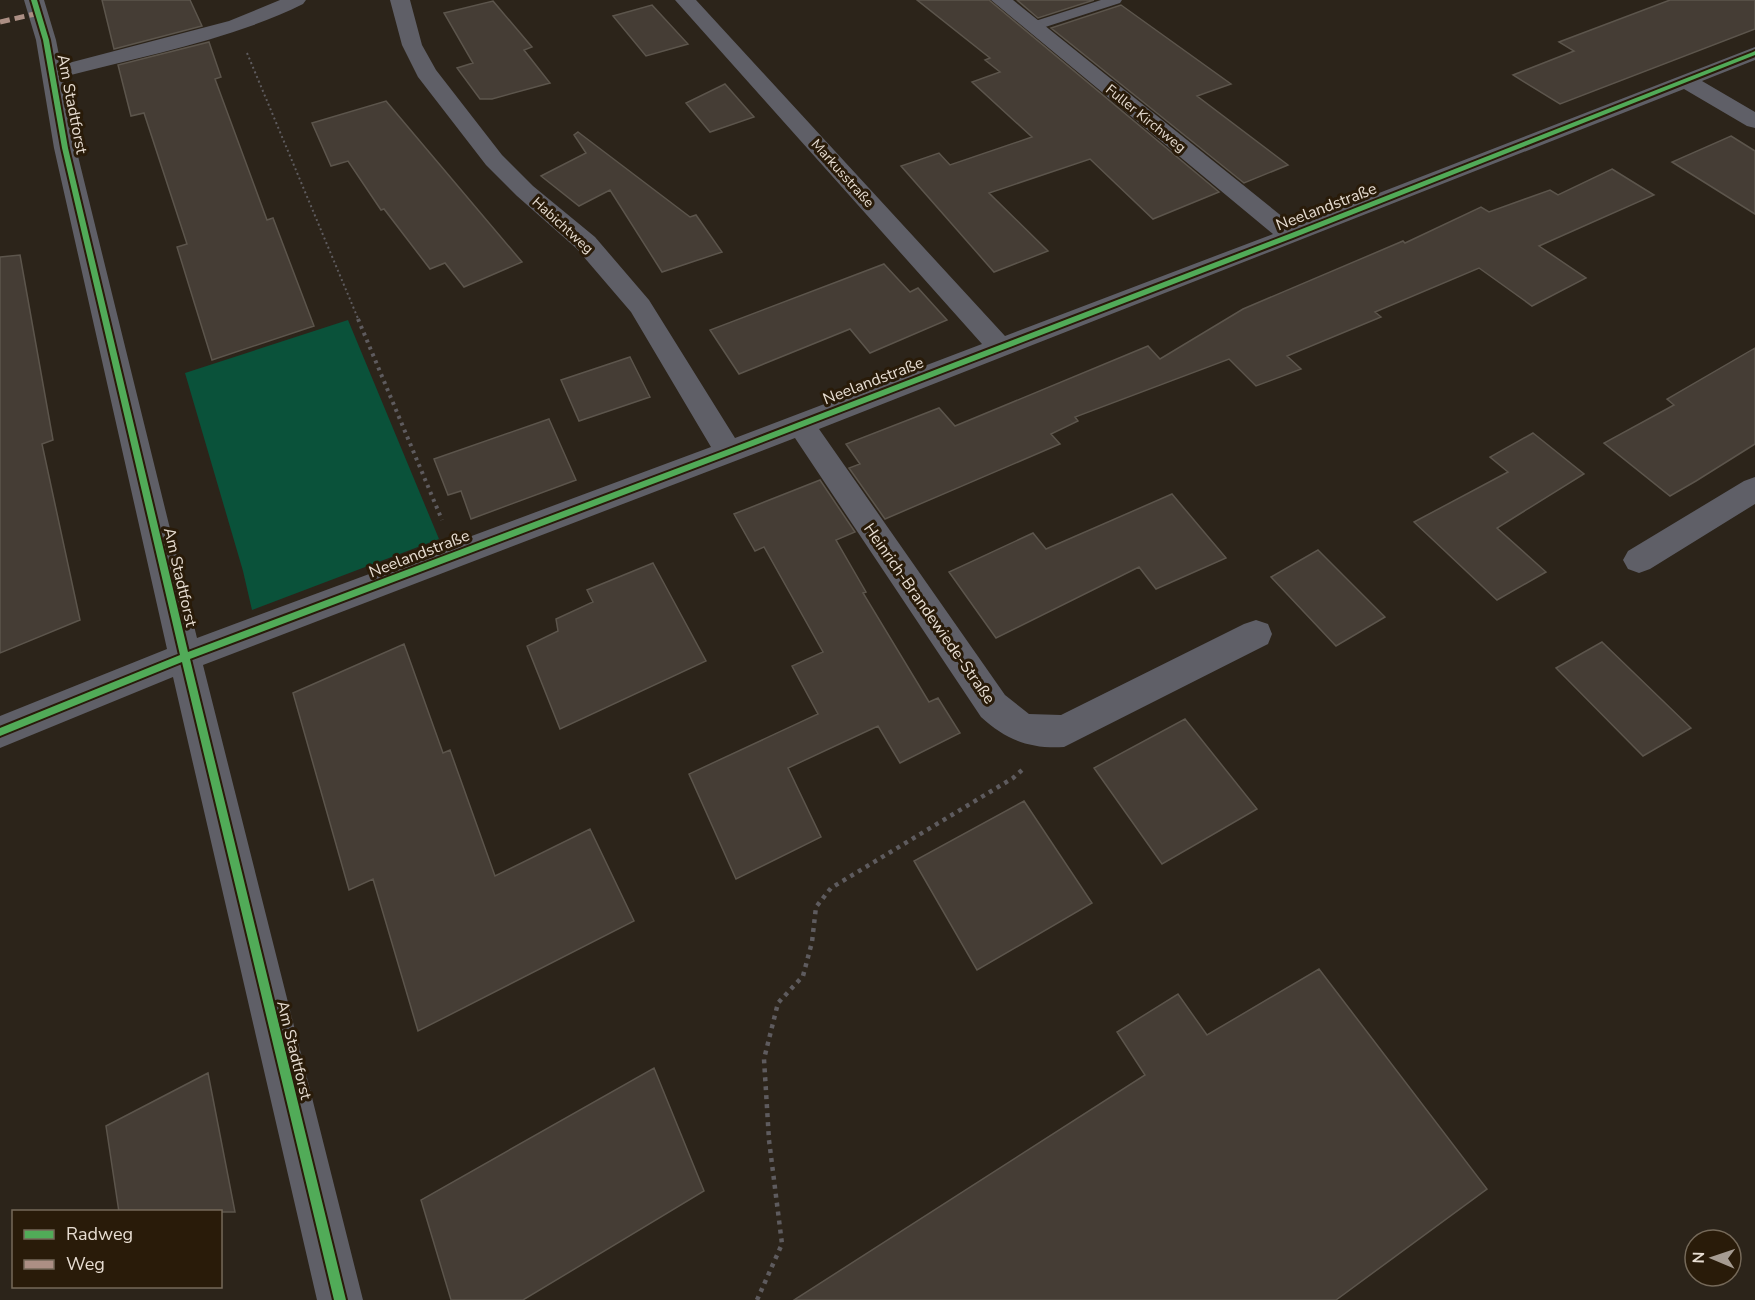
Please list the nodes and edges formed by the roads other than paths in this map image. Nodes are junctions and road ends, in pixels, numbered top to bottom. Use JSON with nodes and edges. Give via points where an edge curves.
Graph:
{"nodes":[{"id":1,"x":34,"y":0,"type":"edge"},
{"id":2,"x":296,"y":0,"type":"edge"},
{"id":3,"x":400,"y":0,"type":"edge"},
{"id":4,"x":685,"y":0,"type":"edge"},
{"id":5,"x":1001,"y":0,"type":"edge"},
{"id":6,"x":1115,"y":0,"type":"edge"},
{"id":7,"x":1034,"y":26,"type":"junction"},
{"id":8,"x":1755,"y":53,"type":"edge"},
{"id":9,"x":51,"y":74,"type":"junction"},
{"id":10,"x":1686,"y":81,"type":"junction"},
{"id":11,"x":1755,"y":121,"type":"edge"},
{"id":12,"x":1291,"y":236,"type":"junction"},
{"id":13,"x":1000,"y":347,"type":"junction"},
{"id":14,"x":801,"y":425,"type":"junction"},
{"id":15,"x":729,"y":452,"type":"junction"},
{"id":16,"x":1755,"y":489,"type":"edge"},
{"id":17,"x":1639,"y":560,"type":"dead end"},
{"id":18,"x":1256,"y":634,"type":"dead end"},
{"id":19,"x":185,"y":657,"type":"junction"},
{"id":20,"x":0,"y":732,"type":"edge"},
{"id":21,"x":340,"y":1300,"type":"edge"}],
"edges":[{"from":1,"to":9,"type":"street","name":"Am Stadtforst"},
{"from":2,"to":9,"type":"street","via":[[236,25]]},
{"from":3,"to":15,"type":"street","name":"Habichtweg","via":[[412,45],[426,72],[494,160],[586,243],[640,306]]},
{"from":4,"to":13,"type":"street","name":"Markusstraße"},
{"from":5,"to":7,"type":"street","name":"Fuller Kirchweg"},
{"from":6,"to":7,"type":"lane"},
{"from":7,"to":12,"type":"street","name":"Fuller Kirchweg"},
{"from":8,"to":10,"type":"street","name":"Neelandstraße"},
{"from":9,"to":19,"type":"street","name":"Am Stadtforst"},
{"from":10,"to":11,"type":"street"},
{"from":10,"to":12,"type":"street","name":"Neelandstraße"},
{"from":12,"to":13,"type":"street","name":"Neelandstraße"},
{"from":13,"to":14,"type":"street","name":"Neelandstraße"},
{"from":14,"to":15,"type":"street","name":"Neelandstraße"},
{"from":14,"to":18,"type":"street","name":"Heinrich-Brandewiede-Straße","via":[[993,706],[1011,723],[1037,733],[1064,731]]},
{"from":15,"to":19,"type":"street","name":"Neelandstraße"},
{"from":16,"to":17,"type":"street"},
{"from":19,"to":20,"type":"street","name":"Neelandstraße"},
{"from":19,"to":21,"type":"street","name":"Am Stadtforst"}]}
